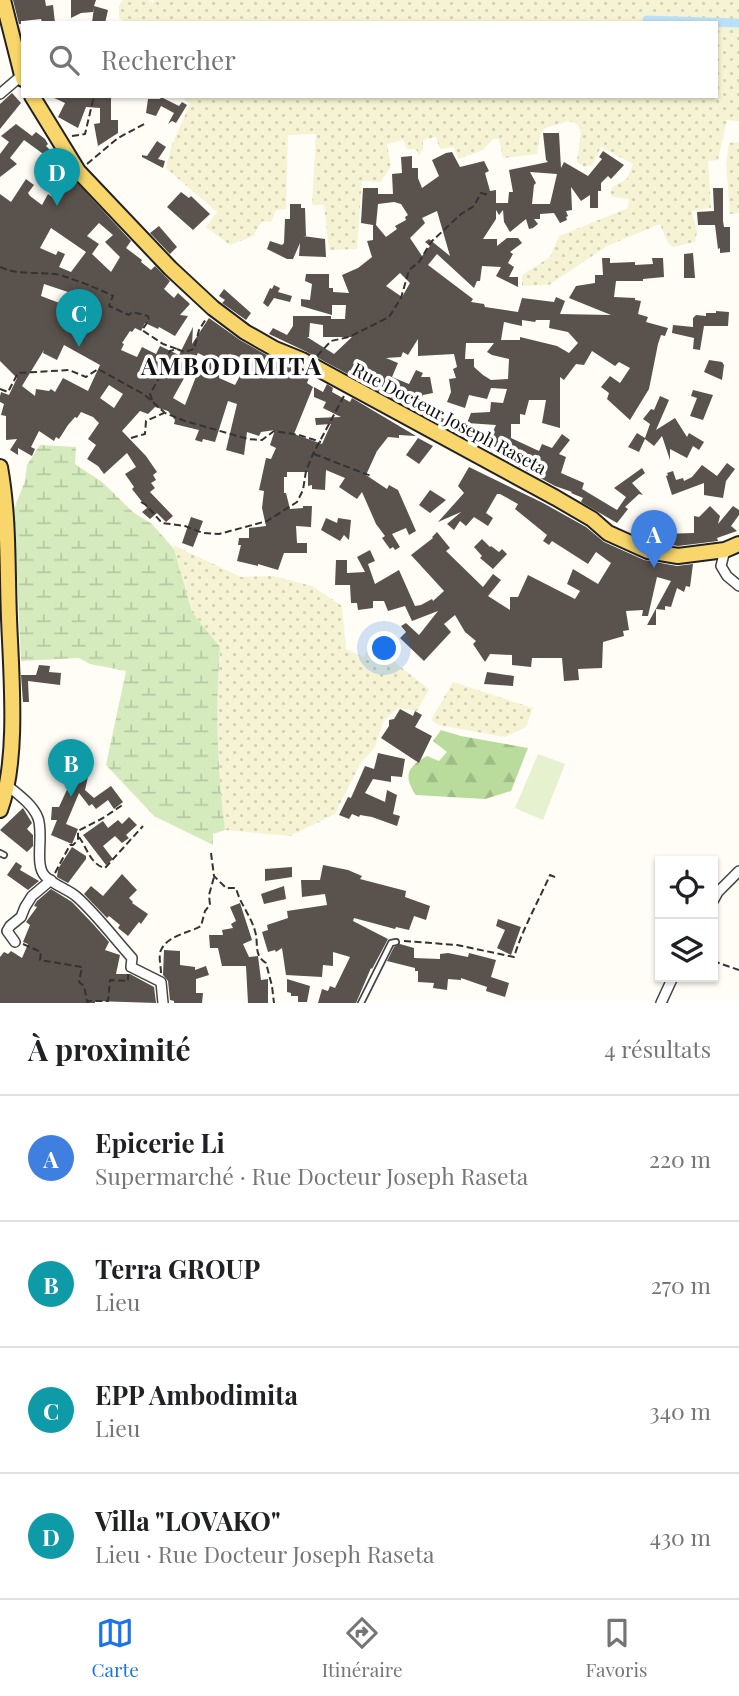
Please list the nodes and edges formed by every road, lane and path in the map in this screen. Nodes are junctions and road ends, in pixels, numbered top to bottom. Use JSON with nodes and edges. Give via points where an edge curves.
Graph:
{"nodes":[{"id":1,"x":4,"y":0,"type":"edge"},
{"id":2,"x":21,"y":73,"type":"edge"},
{"id":3,"x":21,"y":78,"type":"edge"},
{"id":4,"x":0,"y":94,"type":"edge"},
{"id":5,"x":33,"y":98,"type":"edge"},
{"id":6,"x":94,"y":98,"type":"edge"},
{"id":7,"x":146,"y":122,"type":"dead end"},
{"id":8,"x":68,"y":152,"type":"junction"},
{"id":9,"x":78,"y":171,"type":"junction"},
{"id":10,"x":489,"y":195,"type":"dead end"},
{"id":11,"x":0,"y":267,"type":"edge"},
{"id":12,"x":214,"y":309,"type":"junction"},
{"id":13,"x":177,"y":349,"type":"junction"},
{"id":14,"x":319,"y":370,"type":"junction"},
{"id":15,"x":351,"y":388,"type":"junction"},
{"id":16,"x":0,"y":389,"type":"edge"},
{"id":17,"x":151,"y":401,"type":"junction"},
{"id":18,"x":165,"y":413,"type":"junction"},
{"id":19,"x":131,"y":438,"type":"dead end"},
{"id":20,"x":321,"y":442,"type":"junction"},
{"id":21,"x":313,"y":454,"type":"junction"},
{"id":22,"x":0,"y":467,"type":"edge"},
{"id":23,"x":371,"y":475,"type":"dead end"},
{"id":24,"x":141,"y":502,"type":"dead end"},
{"id":25,"x":732,"y":547,"type":"edge"},
{"id":26,"x":739,"y":586,"type":"edge"},
{"id":27,"x":8,"y":786,"type":"junction"},
{"id":28,"x":124,"y":804,"type":"dead end"},
{"id":29,"x":0,"y":810,"type":"edge"},
{"id":30,"x":143,"y":826,"type":"dead end"},
{"id":31,"x":79,"y":836,"type":"junction"},
{"id":32,"x":211,"y":853,"type":"dead end"},
{"id":33,"x":739,"y":871,"type":"edge"},
{"id":34,"x":214,"y":876,"type":"junction"},
{"id":35,"x":557,"y":878,"type":"dead end"},
{"id":36,"x":51,"y":880,"type":"junction"},
{"id":37,"x":718,"y":892,"type":"edge"},
{"id":38,"x":15,"y":942,"type":"joint"},
{"id":39,"x":396,"y":942,"type":"joint"},
{"id":40,"x":718,"y":963,"type":"edge"},
{"id":41,"x":131,"y":967,"type":"junction"},
{"id":42,"x":739,"y":970,"type":"edge"},
{"id":43,"x":159,"y":981,"type":"junction"},
{"id":44,"x":671,"y":982,"type":"edge"},
{"id":45,"x":87,"y":1002,"type":"edge"},
{"id":46,"x":163,"y":1003,"type":"edge"},
{"id":47,"x":274,"y":1003,"type":"edge"},
{"id":48,"x":361,"y":1003,"type":"edge"},
{"id":49,"x":661,"y":1003,"type":"edge"}],
"edges":[{"from":1,"to":2,"type":"main road"},
{"from":3,"to":4,"type":"street"},
{"from":5,"to":8,"type":"main road","name":"Rue Docteur Joseph Raseta"},
{"from":6,"to":8,"type":"path","via":[[85,134],[69,137]]},
{"from":7,"to":9,"type":"path"},
{"from":8,"to":9,"type":"main road","name":"Rue Docteur Joseph Raseta"},
{"from":9,"to":12,"type":"main road","name":"Rue Docteur Joseph Raseta"},
{"from":10,"to":14,"type":"path","via":[[481,193],[474,206],[431,242],[409,270],[401,298],[389,317],[331,341],[313,360]]},
{"from":11,"to":13,"type":"path","via":[[10,272],[65,276],[108,293],[113,296],[109,306],[148,316],[142,330]]},
{"from":12,"to":13,"type":"path","via":[[199,330],[194,349]]},
{"from":12,"to":14,"type":"main road","name":"Rue Docteur Joseph Raseta","via":[[245,332]]},
{"from":13,"to":17,"type":"path","via":[[170,351],[161,367]]},
{"from":14,"to":15,"type":"main road","name":"Rue Docteur Joseph Raseta"},
{"from":15,"to":20,"type":"path"},
{"from":15,"to":25,"type":"main road","name":"Rue Docteur Joseph Raseta","via":[[568,505],[626,543],[678,556]]},
{"from":16,"to":17,"type":"path","via":[[8,392],[18,373],[69,370],[86,377],[98,369]]},
{"from":17,"to":18,"type":"path"},
{"from":18,"to":19,"type":"path","via":[[146,421],[145,434]]},
{"from":18,"to":20,"type":"path","via":[[248,439],[262,440],[274,431]]},
{"from":20,"to":21,"type":"path"},
{"from":21,"to":23,"type":"path"},
{"from":21,"to":24,"type":"path","via":[[297,502],[267,521],[236,530],[209,534],[162,523]]},
{"from":22,"to":27,"type":"main road","via":[[8,524],[12,704]]},
{"from":25,"to":26,"type":"street","via":[[721,566]]},
{"from":27,"to":29,"type":"main road"},
{"from":27,"to":36,"type":"street","via":[[38,817],[39,863]]},
{"from":28,"to":31,"type":"path","via":[[78,831]]},
{"from":30,"to":31,"type":"path","via":[[105,867],[94,862]]},
{"from":31,"to":36,"type":"path"},
{"from":32,"to":34,"type":"path"},
{"from":33,"to":37,"type":"street"},
{"from":34,"to":43,"type":"path","via":[[201,926],[173,938],[161,950]]},
{"from":34,"to":47,"type":"path","via":[[226,888],[236,888],[255,930],[256,948],[266,963]]},
{"from":35,"to":39,"type":"path","via":[[550,875],[513,957],[440,943]]},
{"from":36,"to":38,"type":"street","via":[[32,896],[7,931]]},
{"from":36,"to":41,"type":"street","via":[[76,896],[99,920],[132,958]]},
{"from":38,"to":45,"type":"path","via":[[41,951],[40,960],[82,967],[79,982]]},
{"from":39,"to":48,"type":"lane","via":[[384,954]]},
{"from":40,"to":42,"type":"path"},
{"from":41,"to":43,"type":"street"},
{"from":41,"to":45,"type":"path","via":[[128,981],[110,980],[108,1001]]},
{"from":43,"to":46,"type":"street"},
{"from":44,"to":49,"type":"street"}]}
